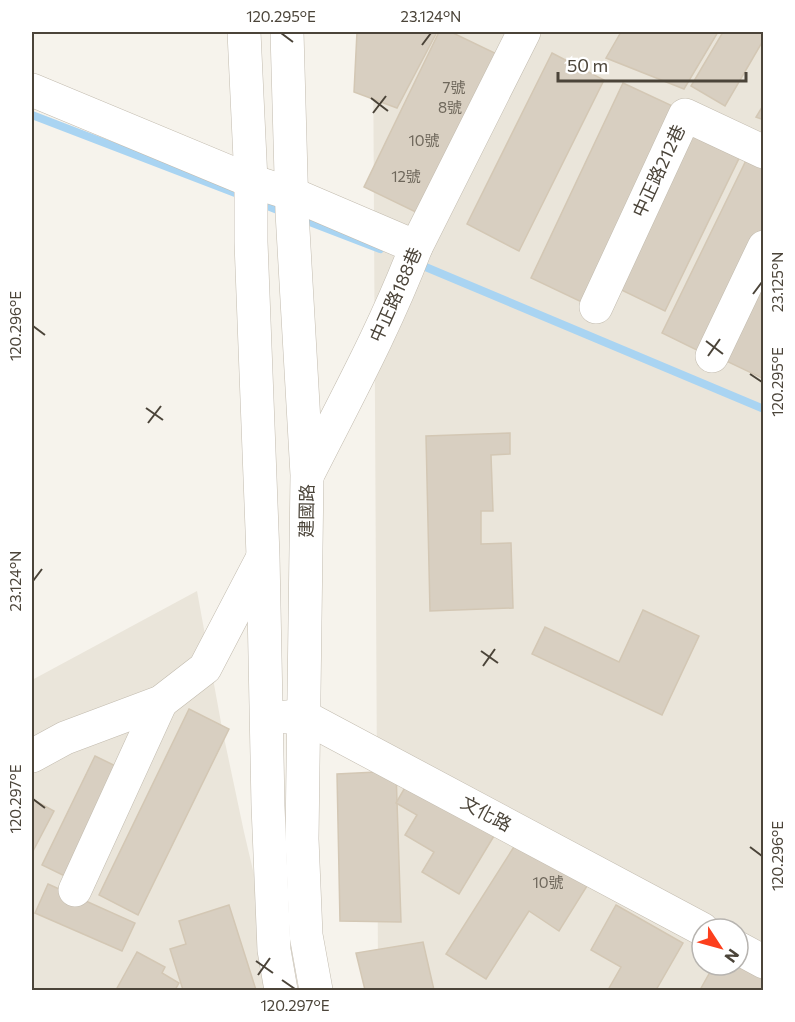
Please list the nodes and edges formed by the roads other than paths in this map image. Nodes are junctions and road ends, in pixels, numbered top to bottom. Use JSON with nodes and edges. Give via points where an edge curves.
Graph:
{"nodes":[{"id":1,"x":244,"y":32,"type":"edge"},
{"id":2,"x":287,"y":32,"type":"edge"},
{"id":3,"x":524,"y":32,"type":"edge"},
{"id":4,"x":32,"y":90,"type":"edge"},
{"id":5,"x":764,"y":152,"type":"edge"},
{"id":6,"x":251,"y":185,"type":"junction"},
{"id":7,"x":293,"y":216,"type":"junction"},
{"id":8,"x":416,"y":247,"type":"junction"},
{"id":9,"x":764,"y":247,"type":"edge"},
{"id":10,"x":596,"y":307,"type":"dead end"},
{"id":11,"x":712,"y":356,"type":"dead end"},
{"id":12,"x":307,"y":475,"type":"junction"},
{"id":13,"x":263,"y":556,"type":"junction"},
{"id":14,"x":161,"y":702,"type":"junction"},
{"id":15,"x":303,"y":716,"type":"junction"},
{"id":16,"x":266,"y":718,"type":"junction"},
{"id":17,"x":32,"y":756,"type":"edge"},
{"id":18,"x":75,"y":890,"type":"dead end"},
{"id":19,"x":690,"y":923,"type":"edge"},
{"id":20,"x":750,"y":954,"type":"edge"},
{"id":21,"x":764,"y":962,"type":"edge"},
{"id":22,"x":281,"y":990,"type":"edge"},
{"id":23,"x":316,"y":990,"type":"edge"}],
"edges":[{"from":1,"to":6,"type":"street"},
{"from":2,"to":7,"type":"street","name":"建國路"},
{"from":3,"to":8,"type":"street","name":"中正路188巷"},
{"from":4,"to":6,"type":"street"},
{"from":5,"to":10,"type":"street","name":"中正路212巷","via":[[685,114]]},
{"from":6,"to":7,"type":"street"},
{"from":6,"to":13,"type":"street"},
{"from":7,"to":8,"type":"street"},
{"from":7,"to":12,"type":"street","name":"建國路"},
{"from":8,"to":12,"type":"street","name":"中正路188巷","via":[[368,357]]},
{"from":9,"to":11,"type":"street"},
{"from":12,"to":13,"type":"street","name":"中正路188巷"},
{"from":12,"to":15,"type":"street","name":"建國路"},
{"from":13,"to":14,"type":"street","name":"中正路188巷","via":[[205,668]]},
{"from":13,"to":16,"type":"street"},
{"from":14,"to":17,"type":"street","via":[[65,738]]},
{"from":14,"to":18,"type":"street"},
{"from":15,"to":16,"type":"street"},
{"from":15,"to":19,"type":"street","name":"文化路"},
{"from":15,"to":23,"type":"street","name":"建國路","via":[[306,935]]},
{"from":16,"to":22,"type":"street","via":[[274,950]]},
{"from":20,"to":21,"type":"street"}]}
